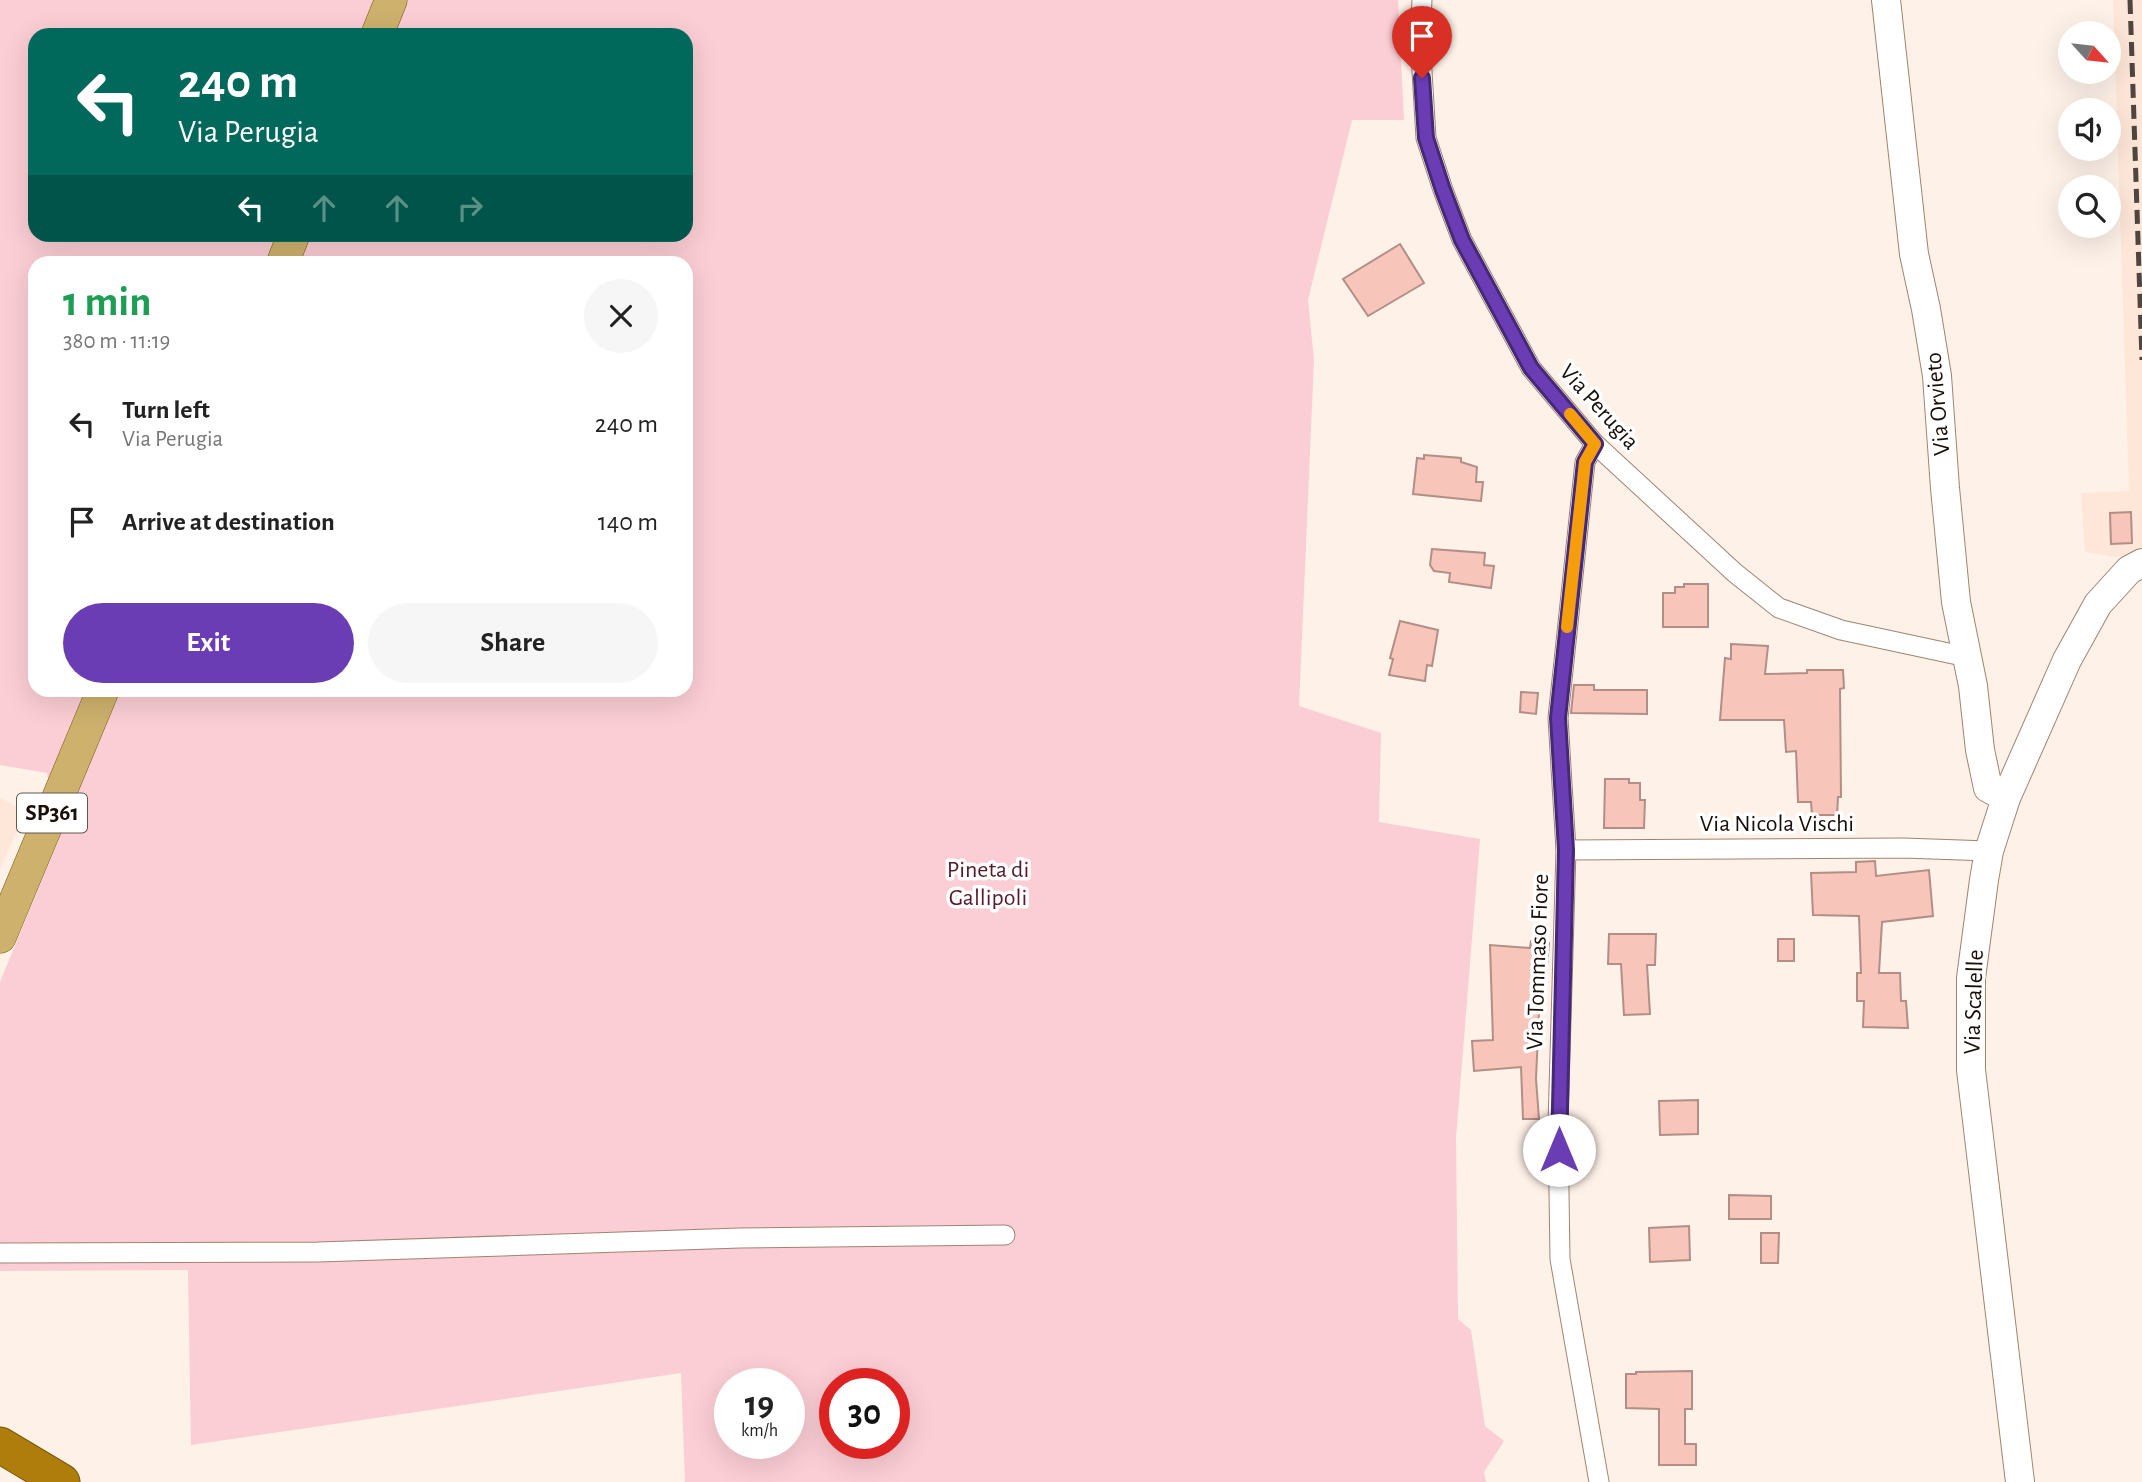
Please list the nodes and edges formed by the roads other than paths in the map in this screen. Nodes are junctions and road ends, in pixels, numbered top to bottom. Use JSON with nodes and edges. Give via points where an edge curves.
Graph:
{"nodes":[{"id":1,"x":391,"y":0,"type":"edge"},
{"id":2,"x":1422,"y":0,"type":"edge"},
{"id":3,"x":1886,"y":0,"type":"edge"},
{"id":4,"x":380,"y":28,"type":"edge"},
{"id":5,"x":1595,"y":444,"type":"junction"},
{"id":6,"x":2142,"y":563,"type":"edge"},
{"id":7,"x":1967,"y":657,"type":"junction"},
{"id":8,"x":100,"y":697,"type":"edge"},
{"id":9,"x":2006,"y":798,"type":"junction"},
{"id":10,"x":1566,"y":850,"type":"junction"},
{"id":11,"x":1989,"y":850,"type":"junction"},
{"id":12,"x":0,"y":937,"type":"edge"},
{"id":13,"x":1005,"y":1235,"type":"dead end"},
{"id":14,"x":0,"y":1253,"type":"edge"},
{"id":15,"x":0,"y":1444,"type":"edge"},
{"id":16,"x":0,"y":1466,"type":"edge"},
{"id":17,"x":61,"y":1482,"type":"edge"},
{"id":18,"x":1599,"y":1482,"type":"edge"},
{"id":19,"x":2020,"y":1482,"type":"edge"}],
"edges":[{"from":1,"to":4,"type":"main road"},
{"from":2,"to":5,"type":"street","name":"Via Perugia","via":[[1426,138],[1462,240],[1531,368]]},
{"from":3,"to":7,"type":"main road","name":"Via Orvieto","via":[[1914,254],[1937,376],[1956,602]]},
{"from":5,"to":7,"type":"street","name":"Via Perugia","via":[[1779,608],[1841,630]]},
{"from":5,"to":10,"type":"street","name":"Via Tommaso Fiore","via":[[1585,462],[1558,718]]},
{"from":6,"to":9,"type":"main road","name":"Via Scalelle","via":[[2129,570],[2098,604],[2067,660]]},
{"from":7,"to":9,"type":"main road","name":"Via Orvieto","via":[[1989,788]]},
{"from":8,"to":12,"type":"main road","number":"SP361"},
{"from":9,"to":11,"type":"main road","name":"Via Scalelle"},
{"from":10,"to":11,"type":"street","name":"Via Nicola Vischi"},
{"from":10,"to":18,"type":"street","name":"Via Tommaso Fiore","via":[[1558,1123],[1560,1259]]},
{"from":11,"to":19,"type":"main road","name":"Via Scalelle","via":[[1971,978],[1971,1070]]},
{"from":13,"to":14,"type":"street","via":[[740,1238],[318,1252]]},
{"from":15,"to":17,"type":"highway"},
{"from":16,"to":17,"type":"highway"}]}
